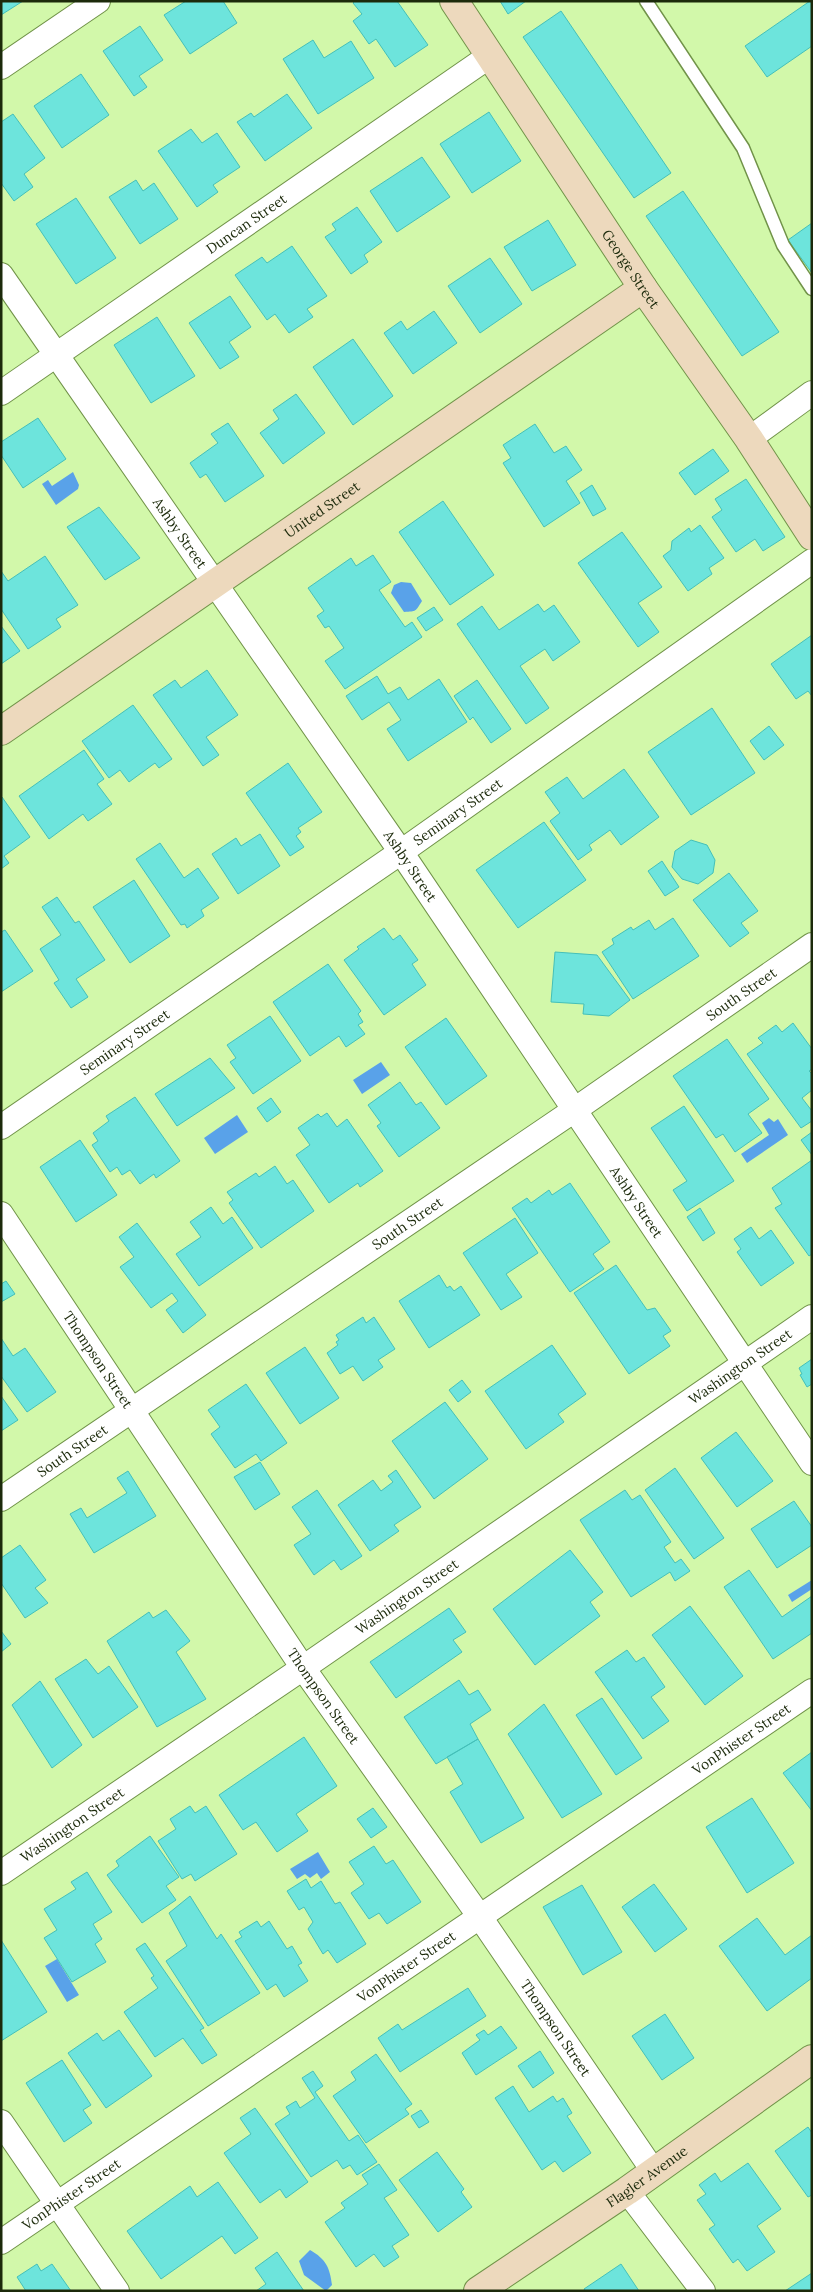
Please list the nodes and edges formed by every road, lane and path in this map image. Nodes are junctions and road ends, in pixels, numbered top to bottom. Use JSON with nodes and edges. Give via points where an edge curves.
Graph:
{"nodes":[{"id":1,"x":98,"y":1,"type":"edge"},
{"id":2,"x":454,"y":1,"type":"edge"},
{"id":3,"x":646,"y":1,"type":"edge"},
{"id":4,"x":491,"y":55,"type":"junction"},
{"id":5,"x":1,"y":66,"type":"edge"},
{"id":6,"x":1,"y":275,"type":"edge"},
{"id":7,"x":643,"y":288,"type":"junction"},
{"id":8,"x":812,"y":288,"type":"edge"},
{"id":9,"x":58,"y":355,"type":"junction"},
{"id":10,"x":1,"y":393,"type":"edge"},
{"id":11,"x":812,"y":393,"type":"edge"},
{"id":12,"x":749,"y":439,"type":"junction"},
{"id":13,"x":812,"y":536,"type":"edge"},
{"id":14,"x":812,"y":561,"type":"edge"},
{"id":15,"x":217,"y":584,"type":"junction"},
{"id":16,"x":1,"y":732,"type":"edge"},
{"id":17,"x":401,"y":852,"type":"junction"},
{"id":18,"x":812,"y":945,"type":"edge"},
{"id":19,"x":574,"y":1111,"type":"junction"},
{"id":20,"x":1,"y":1127,"type":"edge"},
{"id":21,"x":1,"y":1214,"type":"edge"},
{"id":22,"x":812,"y":1317,"type":"edge"},
{"id":23,"x":744,"y":1364,"type":"junction"},
{"id":24,"x":132,"y":1410,"type":"junction"},
{"id":25,"x":812,"y":1463,"type":"edge"},
{"id":26,"x":1,"y":1499,"type":"edge"},
{"id":27,"x":303,"y":1668,"type":"junction"},
{"id":28,"x":812,"y":1691,"type":"edge"},
{"id":29,"x":1,"y":1873,"type":"edge"},
{"id":30,"x":480,"y":1917,"type":"junction"},
{"id":31,"x":812,"y":2059,"type":"edge"},
{"id":32,"x":1,"y":2122,"type":"edge"},
{"id":33,"x":654,"y":2172,"type":"junction"},
{"id":34,"x":627,"y":2191,"type":"junction"},
{"id":35,"x":58,"y":2203,"type":"junction"},
{"id":36,"x":1,"y":2242,"type":"edge"},
{"id":37,"x":117,"y":2291,"type":"edge"},
{"id":38,"x":478,"y":2291,"type":"edge"},
{"id":39,"x":703,"y":2291,"type":"edge"}],
"edges":[{"from":1,"to":5,"type":"street"},
{"from":2,"to":4,"type":"street","name":"George Street"},
{"from":3,"to":8,"type":"lane","via":[[743,148],[783,245]]},
{"from":4,"to":7,"type":"street","name":"George Street"},
{"from":4,"to":9,"type":"street","name":"Duncan Street"},
{"from":6,"to":9,"type":"street","name":"Ashby Street"},
{"from":7,"to":12,"type":"street","name":"George Street"},
{"from":7,"to":15,"type":"street","name":"United Street"},
{"from":9,"to":10,"type":"street","name":"Duncan Street"},
{"from":9,"to":15,"type":"street","name":"Ashby Street"},
{"from":11,"to":12,"type":"street"},
{"from":12,"to":13,"type":"street","name":"George Street"},
{"from":14,"to":17,"type":"street","name":"Seminary Street"},
{"from":15,"to":16,"type":"street","name":"United Street"},
{"from":15,"to":17,"type":"street","name":"Ashby Street"},
{"from":17,"to":19,"type":"street","name":"Ashby Street"},
{"from":17,"to":20,"type":"street","name":"Seminary Street"},
{"from":18,"to":19,"type":"street","name":"South Street"},
{"from":19,"to":23,"type":"street","name":"Ashby Street"},
{"from":19,"to":24,"type":"street","name":"South Street"},
{"from":21,"to":24,"type":"street","name":"Thompson Street"},
{"from":22,"to":23,"type":"street","name":"Washington Street"},
{"from":23,"to":25,"type":"street","name":"Ashby Street"},
{"from":23,"to":27,"type":"street","name":"Washington Street"},
{"from":24,"to":26,"type":"street","name":"South Street"},
{"from":24,"to":27,"type":"street","name":"Thompson Street"},
{"from":27,"to":29,"type":"street","name":"Washington Street"},
{"from":27,"to":30,"type":"street","name":"Thompson Street"},
{"from":28,"to":30,"type":"street","name":"VonPhister Street"},
{"from":30,"to":33,"type":"street","name":"Thompson Street"},
{"from":30,"to":35,"type":"street","name":"VonPhister Street"},
{"from":31,"to":33,"type":"street","name":"Flagler Avenue"},
{"from":32,"to":35,"type":"street"},
{"from":33,"to":34,"type":"street","name":"Flagler Avenue"},
{"from":34,"to":38,"type":"street","name":"Flagler Avenue"},
{"from":34,"to":39,"type":"street"},
{"from":35,"to":36,"type":"street","name":"VonPhister Street"},
{"from":35,"to":37,"type":"street"}]}
